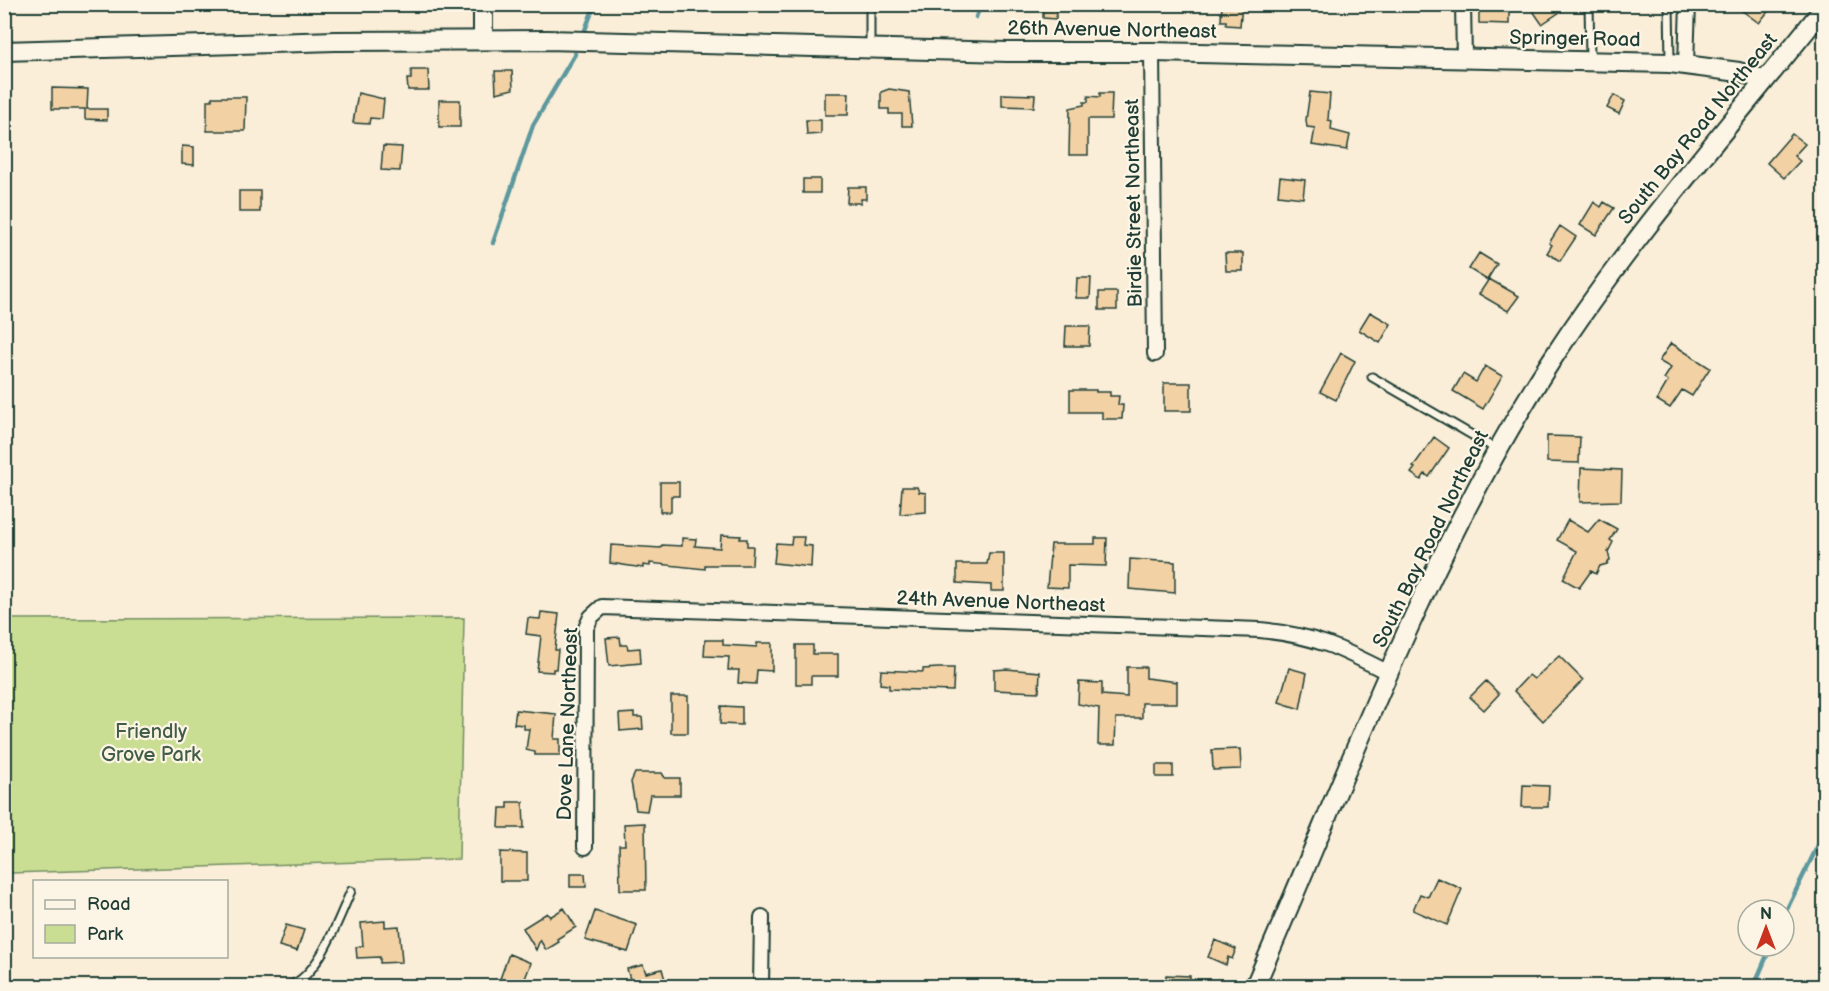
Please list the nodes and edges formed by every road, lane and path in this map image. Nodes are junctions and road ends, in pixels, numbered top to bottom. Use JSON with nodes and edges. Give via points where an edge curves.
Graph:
{"nodes":[{"id":1,"x":483,"y":4,"type":"edge"},
{"id":2,"x":870,"y":4,"type":"edge"},
{"id":3,"x":1463,"y":4,"type":"edge"},
{"id":4,"x":1589,"y":4,"type":"edge"},
{"id":5,"x":1669,"y":4,"type":"edge"},
{"id":6,"x":1688,"y":4,"type":"edge"},
{"id":7,"x":1819,"y":8,"type":"edge"},
{"id":8,"x":483,"y":40,"type":"junction"},
{"id":9,"x":870,"y":48,"type":"junction"},
{"id":10,"x":4,"y":51,"type":"edge"},
{"id":11,"x":1152,"y":52,"type":"junction"},
{"id":12,"x":1464,"y":60,"type":"junction"},
{"id":13,"x":1590,"y":62,"type":"junction"},
{"id":14,"x":1678,"y":64,"type":"junction"},
{"id":15,"x":1765,"y":80,"type":"junction"},
{"id":16,"x":1155,"y":354,"type":"dead end"},
{"id":17,"x":1372,"y":376,"type":"dead end"},
{"id":18,"x":1498,"y":450,"type":"junction"},
{"id":19,"x":602,"y":607,"type":"joint"},
{"id":20,"x":1389,"y":673,"type":"junction"},
{"id":21,"x":585,"y":847,"type":"dead end"},
{"id":22,"x":351,"y":891,"type":"dead end"},
{"id":23,"x":762,"y":917,"type":"dead end"},
{"id":24,"x":288,"y":987,"type":"edge"},
{"id":25,"x":761,"y":987,"type":"edge"},
{"id":26,"x":1255,"y":987,"type":"edge"}],
"edges":[{"from":1,"to":8,"type":"street"},
{"from":2,"to":9,"type":"lane"},
{"from":3,"to":12,"type":"street"},
{"from":4,"to":13,"type":"lane"},
{"from":5,"to":14,"type":"lane"},
{"from":6,"to":14,"type":"street"},
{"from":7,"to":15,"type":"street","name":"South Bay Road Northeast"},
{"from":8,"to":9,"type":"street","name":"26th Avenue Northeast"},
{"from":8,"to":10,"type":"street","name":"26th Avenue Northeast","via":[[346,40]]},
{"from":9,"to":11,"type":"street","name":"26th Avenue Northeast"},
{"from":11,"to":12,"type":"street","name":"26th Avenue Northeast"},
{"from":11,"to":16,"type":"street","name":"Birdie Street Northeast"},
{"from":12,"to":13,"type":"street","name":"Springer Road"},
{"from":13,"to":14,"type":"street","name":"Springer Road"},
{"from":14,"to":15,"type":"street","via":[[1739,72]]},
{"from":15,"to":18,"type":"street","name":"South Bay Road Northeast","via":[[1632,246],[1552,360]]},
{"from":17,"to":18,"type":"lane"},
{"from":18,"to":20,"type":"street","name":"South Bay Road Northeast","via":[[1457,526]]},
{"from":19,"to":20,"type":"street","name":"24th Avenue Northeast","via":[[1260,630],[1333,644]]},
{"from":19,"to":21,"type":"street","name":"Dove Lane Northeast","via":[[586,628]]},
{"from":20,"to":26,"type":"street","name":"South Bay Road Northeast"},
{"from":22,"to":24,"type":"lane","via":[[313,970]]},
{"from":23,"to":25,"type":"street"}]}
